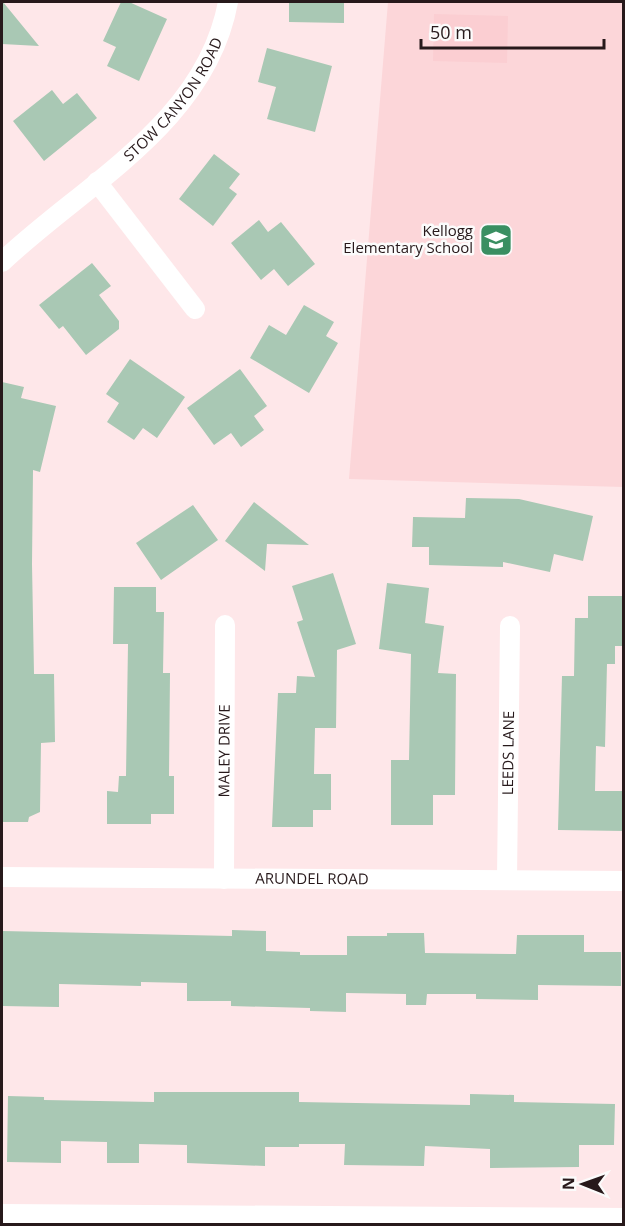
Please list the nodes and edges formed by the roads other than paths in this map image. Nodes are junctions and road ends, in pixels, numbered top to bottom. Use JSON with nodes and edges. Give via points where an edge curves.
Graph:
{"nodes":[{"id":1,"x":228,"y":2,"type":"edge"},
{"id":2,"x":97,"y":182,"type":"junction"},
{"id":3,"x":2,"y":262,"type":"edge"},
{"id":4,"x":195,"y":309,"type":"dead end"},
{"id":5,"x":225,"y":625,"type":"dead end"},
{"id":6,"x":510,"y":626,"type":"dead end"},
{"id":7,"x":2,"y":877,"type":"edge"},
{"id":8,"x":224,"y":879,"type":"junction"},
{"id":9,"x":507,"y":879,"type":"junction"},
{"id":10,"x":624,"y":881,"type":"edge"},
{"id":11,"x":2,"y":1214,"type":"edge"},
{"id":12,"x":624,"y":1218,"type":"edge"},
{"id":13,"x":522,"y":1220,"type":"edge"},
{"id":14,"x":237,"y":1221,"type":"edge"}],
"edges":[{"from":1,"to":2,"type":"street","name":"STOW CANYON ROAD","via":[[209,61],[142,147]]},
{"from":2,"to":3,"type":"street","name":"STOW CANYON ROAD"},
{"from":2,"to":4,"type":"street"},
{"from":5,"to":8,"type":"street","name":"MALEY DRIVE"},
{"from":6,"to":9,"type":"street","name":"LEEDS LANE"},
{"from":7,"to":8,"type":"street","name":"ARUNDEL ROAD"},
{"from":8,"to":9,"type":"street","name":"ARUNDEL ROAD"},
{"from":9,"to":10,"type":"street","name":"ARUNDEL ROAD"},
{"from":11,"to":14,"type":"street"},
{"from":12,"to":13,"type":"street"},
{"from":13,"to":14,"type":"street"}]}
